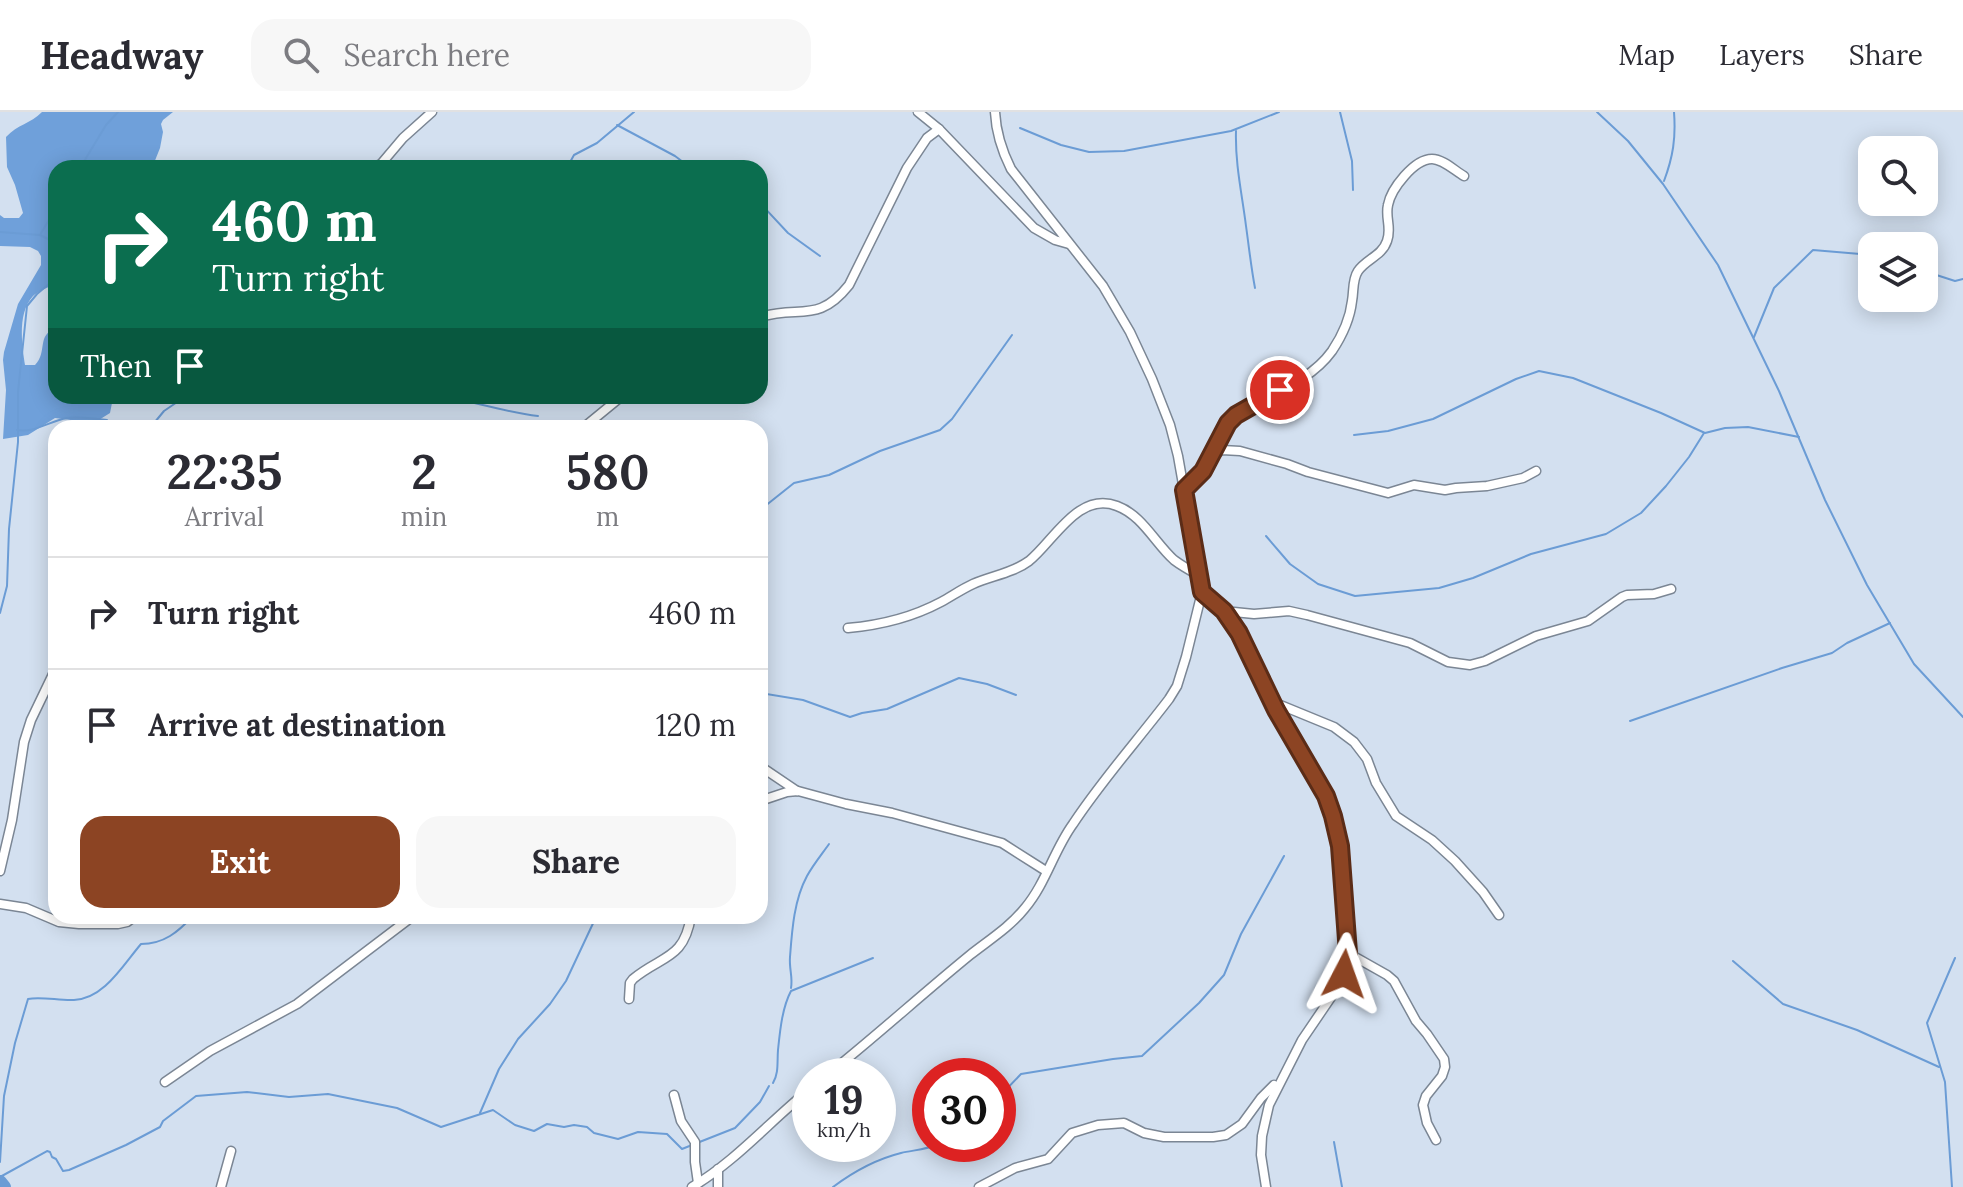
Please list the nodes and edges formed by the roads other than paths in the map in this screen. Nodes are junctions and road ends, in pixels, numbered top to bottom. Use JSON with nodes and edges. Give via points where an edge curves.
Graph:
{"nodes":[{"id":1,"x":432,"y":112,"type":"edge"},
{"id":2,"x":918,"y":112,"type":"edge"},
{"id":3,"x":995,"y":112,"type":"edge"},
{"id":4,"x":939,"y":129,"type":"junction"},
{"id":5,"x":384,"y":160,"type":"edge"},
{"id":6,"x":1464,"y":176,"type":"dead end"},
{"id":7,"x":1071,"y":244,"type":"junction"},
{"id":8,"x":768,"y":315,"type":"edge"},
{"id":9,"x":612,"y":404,"type":"edge"},
{"id":10,"x":593,"y":420,"type":"edge"},
{"id":11,"x":1212,"y":455,"type":"junction"},
{"id":12,"x":1536,"y":471,"type":"dead end"},
{"id":13,"x":1184,"y":490,"type":"junction"},
{"id":14,"x":1200,"y":576,"type":"junction"},
{"id":15,"x":1671,"y":589,"type":"dead end"},
{"id":16,"x":1202,"y":592,"type":"junction"},
{"id":17,"x":1224,"y":611,"type":"junction"},
{"id":18,"x":848,"y":628,"type":"dead end"},
{"id":19,"x":48,"y":685,"type":"edge"},
{"id":20,"x":1273,"y":702,"type":"junction"},
{"id":21,"x":768,"y":771,"type":"edge"},
{"id":22,"x":798,"y":791,"type":"junction"},
{"id":23,"x":768,"y":798,"type":"edge"},
{"id":24,"x":0,"y":871,"type":"edge"},
{"id":25,"x":1046,"y":871,"type":"junction"},
{"id":26,"x":0,"y":904,"type":"edge"},
{"id":27,"x":1499,"y":915,"type":"dead end"},
{"id":28,"x":48,"y":917,"type":"edge"},
{"id":29,"x":79,"y":924,"type":"edge"},
{"id":30,"x":118,"y":924,"type":"edge"},
{"id":31,"x":402,"y":924,"type":"edge"},
{"id":32,"x":689,"y":924,"type":"edge"},
{"id":33,"x":1348,"y":953,"type":"junction"},
{"id":34,"x":629,"y":999,"type":"dead end"},
{"id":35,"x":848,"y":1058,"type":"edge"},
{"id":36,"x":1281,"y":1079,"type":"junction"},
{"id":37,"x":165,"y":1082,"type":"dead end"},
{"id":38,"x":674,"y":1095,"type":"dead end"},
{"id":39,"x":792,"y":1106,"type":"edge"},
{"id":40,"x":1436,"y":1140,"type":"dead end"},
{"id":41,"x":231,"y":1151,"type":"dead end"},
{"id":42,"x":718,"y":1169,"type":"junction"},
{"id":43,"x":695,"y":1185,"type":"edge"},
{"id":44,"x":221,"y":1187,"type":"edge"},
{"id":45,"x":718,"y":1187,"type":"edge"},
{"id":46,"x":979,"y":1187,"type":"edge"},
{"id":47,"x":1266,"y":1187,"type":"edge"}],
"edges":[{"from":1,"to":5,"type":"street"},
{"from":2,"to":4,"type":"street"},
{"from":3,"to":7,"type":"street","via":[[1011,169]]},
{"from":4,"to":7,"type":"street","via":[[1034,228]]},
{"from":4,"to":8,"type":"street","via":[[920,146],[838,299],[818,310]]},
{"from":6,"to":11,"type":"street","via":[[1432,159],[1410,170],[1388,203],[1390,234],[1385,247],[1357,272],[1349,317],[1330,354],[1297,382],[1236,415]]},
{"from":7,"to":13,"type":"street","via":[[1103,286],[1152,379],[1170,425]]},
{"from":9,"to":10,"type":"street"},
{"from":11,"to":12,"type":"street","via":[[1240,451],[1388,493],[1414,485],[1445,490],[1487,486]]},
{"from":11,"to":13,"type":"street"},
{"from":13,"to":14,"type":"street"},
{"from":14,"to":16,"type":"street"},
{"from":14,"to":18,"type":"street","via":[[1173,559],[1129,512],[1102,504],[1065,523],[1021,566],[896,621]]},
{"from":15,"to":17,"type":"street","via":[[1627,595],[1588,621],[1536,636],[1470,665],[1289,611]]},
{"from":16,"to":17,"type":"street"},
{"from":16,"to":25,"type":"street","via":[[1177,686],[1071,826]]},
{"from":17,"to":20,"type":"street"},
{"from":19,"to":24,"type":"street","via":[[24,742]]},
{"from":20,"to":27,"type":"street","via":[[1334,727],[1354,742],[1396,816],[1455,861]]},
{"from":20,"to":33,"type":"street","via":[[1333,816]]},
{"from":21,"to":22,"type":"street"},
{"from":22,"to":23,"type":"street"},
{"from":22,"to":25,"type":"street","via":[[988,838]]},
{"from":25,"to":35,"type":"street","via":[[1037,892],[1009,925]]},
{"from":26,"to":28,"type":"street"},
{"from":29,"to":30,"type":"street"},
{"from":31,"to":37,"type":"street","via":[[297,1004]]},
{"from":32,"to":34,"type":"street","via":[[676,952],[633,979]]},
{"from":33,"to":36,"type":"street","via":[[1338,987]]},
{"from":33,"to":40,"type":"street","via":[[1394,981],[1444,1059],[1442,1076],[1423,1105]]},
{"from":36,"to":46,"type":"street","via":[[1226,1135],[1164,1137],[1124,1123],[1098,1125],[1072,1133],[1048,1159],[1015,1168]]},
{"from":36,"to":47,"type":"street","via":[[1262,1136]]},
{"from":38,"to":43,"type":"street","via":[[681,1121],[695,1142]]},
{"from":39,"to":42,"type":"street"},
{"from":41,"to":44,"type":"street"},
{"from":42,"to":43,"type":"street"},
{"from":42,"to":45,"type":"street"}]}
